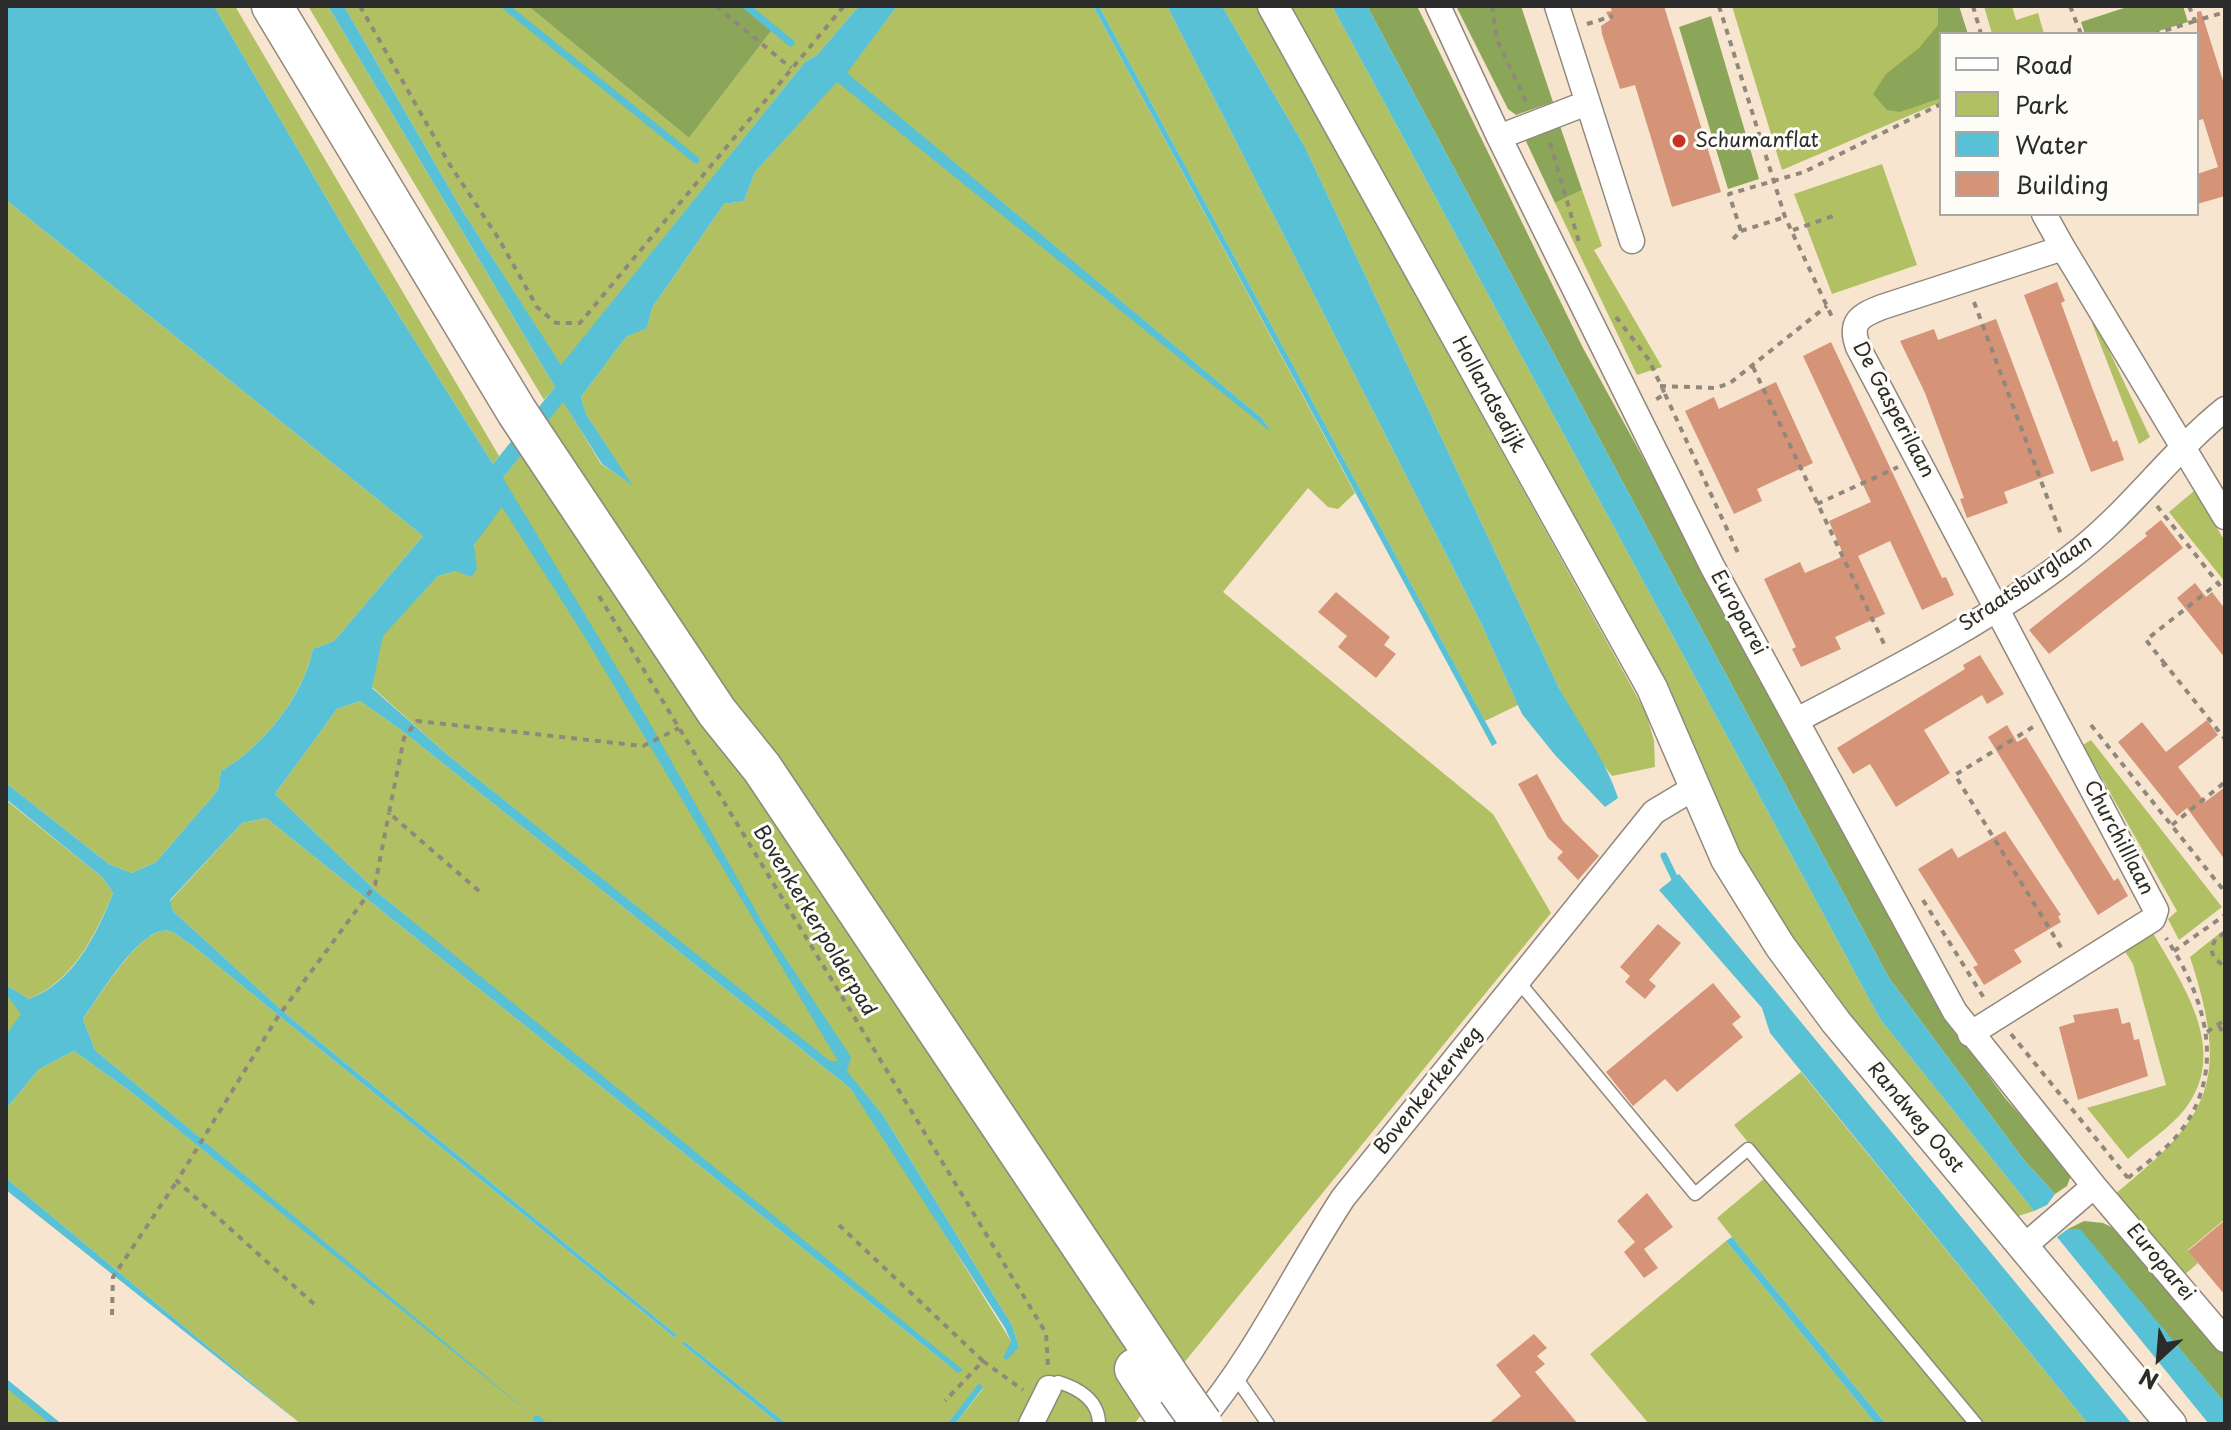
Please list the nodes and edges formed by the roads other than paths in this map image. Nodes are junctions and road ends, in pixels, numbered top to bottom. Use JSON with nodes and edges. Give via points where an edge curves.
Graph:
{"nodes":[{"id":1,"x":272,"y":6,"type":"edge"},
{"id":2,"x":1273,"y":6,"type":"edge"},
{"id":3,"x":1438,"y":6,"type":"edge"},
{"id":4,"x":1557,"y":6,"type":"edge"},
{"id":5,"x":1587,"y":103,"type":"junction"},
{"id":6,"x":1499,"y":137,"type":"junction"},
{"id":7,"x":2045,"y":216,"type":"edge"},
{"id":8,"x":1632,"y":241,"type":"dead end"},
{"id":9,"x":2063,"y":248,"type":"junction"},
{"id":10,"x":2225,"y":409,"type":"edge"},
{"id":11,"x":2183,"y":448,"type":"junction"},
{"id":12,"x":2225,"y":517,"type":"edge"},
{"id":13,"x":1994,"y":608,"type":"junction"},
{"id":14,"x":1797,"y":720,"type":"junction"},
{"id":15,"x":1694,"y":788,"type":"junction"},
{"id":16,"x":1518,"y":981,"type":"junction"},
{"id":17,"x":1970,"y":1034,"type":"junction"},
{"id":18,"x":2099,"y":1192,"type":"junction"},
{"id":19,"x":2022,"y":1248,"type":"junction"},
{"id":20,"x":2225,"y":1340,"type":"edge"},
{"id":21,"x":1235,"y":1376,"type":"junction"},
{"id":22,"x":1040,"y":1405,"type":"edge"},
{"id":23,"x":1171,"y":1408,"type":"edge"},
{"id":24,"x":1099,"y":1424,"type":"edge"},
{"id":25,"x":1200,"y":1424,"type":"edge"},
{"id":26,"x":1268,"y":1424,"type":"edge"},
{"id":27,"x":1976,"y":1424,"type":"edge"},
{"id":28,"x":2171,"y":1424,"type":"edge"}],
"edges":[{"from":1,"to":23,"type":"highway","via":[[517,412],[717,712],[771,781]]},
{"from":2,"to":15,"type":"street","name":"Hollandsedijk","via":[[1652,688]]},
{"from":3,"to":6,"type":"street","name":"Europarei"},
{"from":4,"to":5,"type":"street"},
{"from":5,"to":6,"type":"street"},
{"from":5,"to":8,"type":"street"},
{"from":6,"to":14,"type":"street","name":"Europarei","via":[[1633,412]]},
{"from":7,"to":9,"type":"street"},
{"from":9,"to":11,"type":"street"},
{"from":9,"to":13,"type":"street","name":"De Gasperilaan","via":[[1882,307],[1854,324],[1858,347]]},
{"from":10,"to":11,"type":"street","name":"Straatsburglaan"},
{"from":11,"to":12,"type":"street"},
{"from":11,"to":13,"type":"street","name":"Straatsburglaan","via":[[2145,491],[2070,558]]},
{"from":13,"to":14,"type":"street","name":"Straatsburglaan"},
{"from":13,"to":17,"type":"street","name":"Churchilllaan","via":[[2156,910],[2153,919]]},
{"from":14,"to":17,"type":"street","name":"Europarei"},
{"from":15,"to":16,"type":"street","name":"Bovenkerkerweg","via":[[1654,812]]},
{"from":15,"to":19,"type":"street","name":"Randweg Oost","via":[[1726,859],[1780,946]]},
{"from":16,"to":21,"type":"street","name":"Bovenkerkerweg","via":[[1343,1198]]},
{"from":16,"to":27,"type":"lane","via":[[1695,1194],[1748,1149]]},
{"from":17,"to":18,"type":"street","name":"Europarei"},
{"from":18,"to":19,"type":"street"},
{"from":18,"to":20,"type":"street","name":"Europarei"},
{"from":19,"to":28,"type":"street","name":"Randweg Oost"},
{"from":21,"to":25,"type":"street","name":"Bovenkerkerweg"},
{"from":21,"to":26,"type":"lane"},
{"from":22,"to":24,"type":"lane","via":[[1058,1382],[1080,1389],[1099,1414]]},
{"from":23,"to":25,"type":"highway","bridge":true}]}
